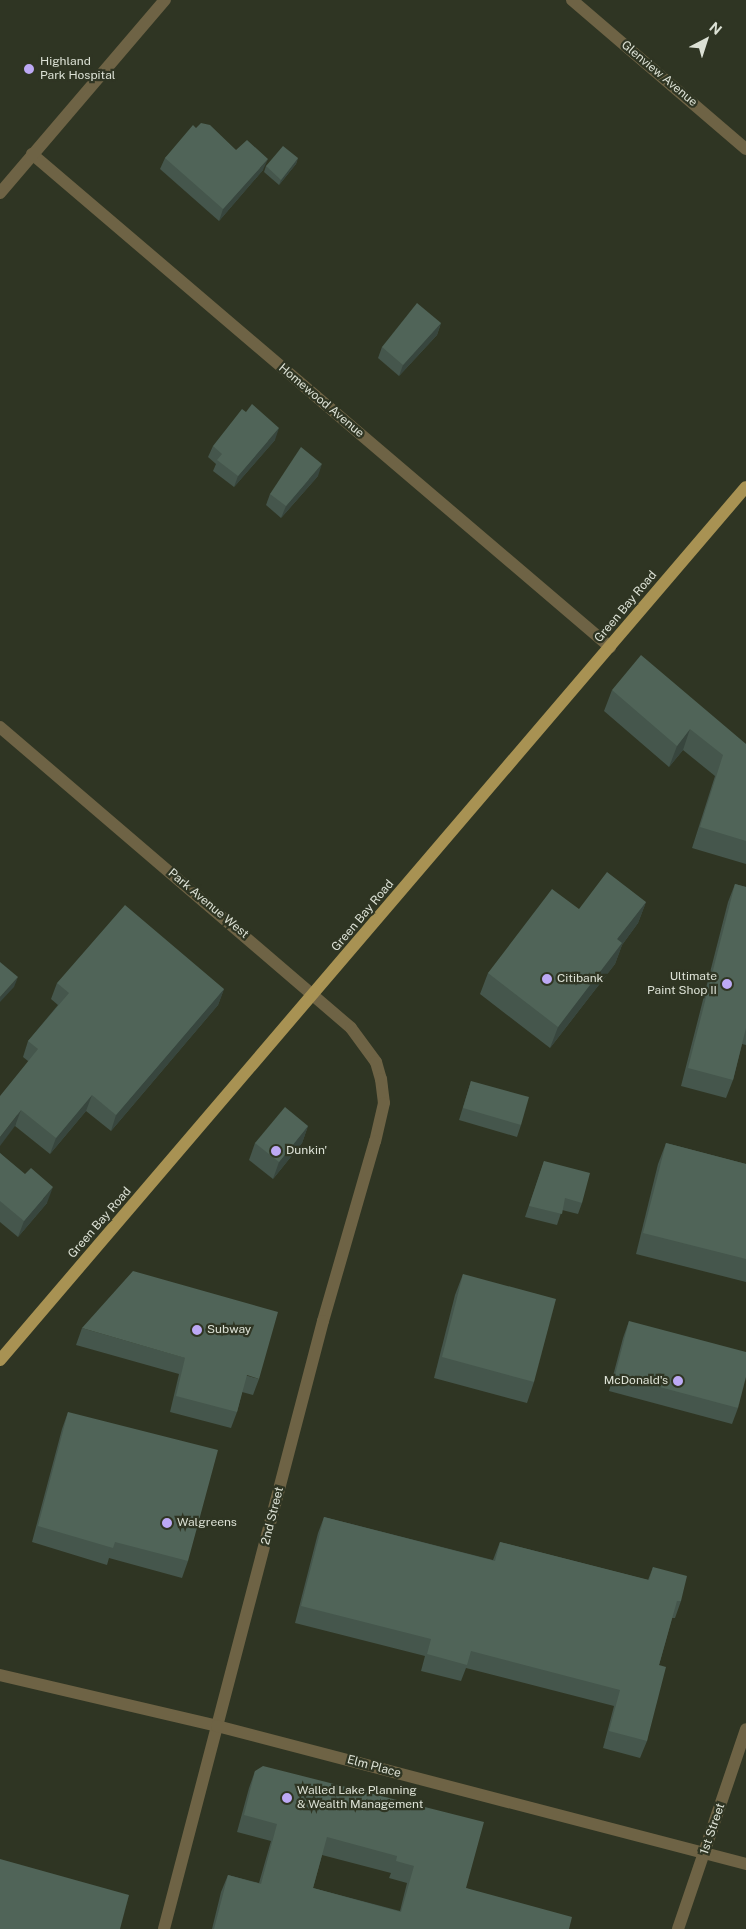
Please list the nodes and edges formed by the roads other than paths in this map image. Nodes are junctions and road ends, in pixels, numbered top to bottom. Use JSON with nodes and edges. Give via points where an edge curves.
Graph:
{"nodes":[{"id":1,"x":165,"y":0,"type":"edge"},
{"id":2,"x":572,"y":0,"type":"edge"},
{"id":3,"x":746,"y":149,"type":"edge"},
{"id":4,"x":32,"y":154,"type":"junction"},
{"id":5,"x":0,"y":193,"type":"edge"},
{"id":6,"x":746,"y":487,"type":"edge"},
{"id":7,"x":610,"y":647,"type":"junction"},
{"id":8,"x":0,"y":727,"type":"edge"},
{"id":9,"x":314,"y":995,"type":"junction"},
{"id":10,"x":384,"y":1103,"type":"joint"},
{"id":11,"x":0,"y":1360,"type":"edge"},
{"id":12,"x":0,"y":1675,"type":"edge"},
{"id":13,"x":217,"y":1726,"type":"junction"},
{"id":14,"x":746,"y":1729,"type":"edge"},
{"id":15,"x":705,"y":1854,"type":"junction"},
{"id":16,"x":746,"y":1864,"type":"edge"},
{"id":17,"x":164,"y":1929,"type":"edge"},
{"id":18,"x":678,"y":1929,"type":"edge"}],
"edges":[{"from":1,"to":4,"type":"street"},
{"from":2,"to":3,"type":"street","name":"Glenview Avenue"},
{"from":4,"to":5,"type":"street"},
{"from":4,"to":7,"type":"street","name":"Homewood Avenue"},
{"from":6,"to":7,"type":"main road","name":"Green Bay Road"},
{"from":7,"to":9,"type":"main road","name":"Green Bay Road"},
{"from":8,"to":9,"type":"street","name":"Park Avenue West"},
{"from":9,"to":10,"type":"street","name":"Park Avenue West","via":[[361,1038],[376,1062]]},
{"from":9,"to":11,"type":"main road","name":"Green Bay Road"},
{"from":10,"to":13,"type":"street","name":"2nd Street"},
{"from":12,"to":13,"type":"street","name":"Elm Place"},
{"from":13,"to":15,"type":"street","name":"Elm Place"},
{"from":13,"to":17,"type":"street","name":"2nd Street"},
{"from":14,"to":15,"type":"street","name":"1st Street"},
{"from":15,"to":16,"type":"street","name":"Elm Place"},
{"from":15,"to":18,"type":"street","name":"1st Street"}]}
